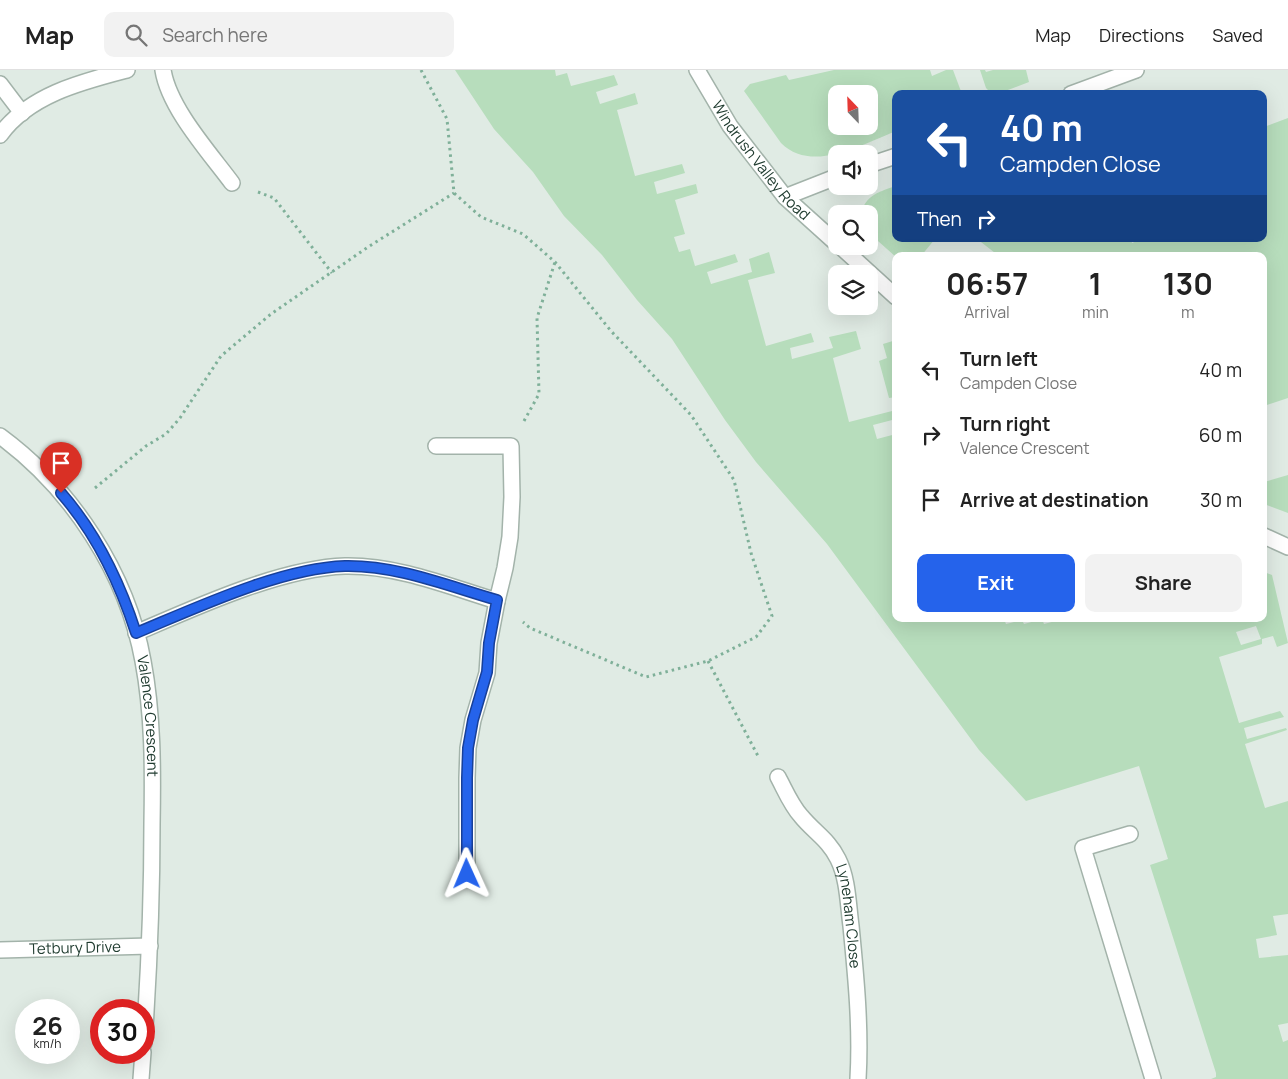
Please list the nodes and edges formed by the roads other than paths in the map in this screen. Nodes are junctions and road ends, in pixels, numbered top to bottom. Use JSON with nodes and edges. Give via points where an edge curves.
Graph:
{"nodes":[{"id":1,"x":127,"y":70,"type":"edge"},
{"id":2,"x":162,"y":70,"type":"edge"},
{"id":3,"x":696,"y":70,"type":"edge"},
{"id":4,"x":1136,"y":70,"type":"edge"},
{"id":5,"x":0,"y":84,"type":"edge"},
{"id":6,"x":1082,"y":90,"type":"edge"},
{"id":7,"x":22,"y":113,"type":"junction"},
{"id":8,"x":0,"y":135,"type":"edge"},
{"id":9,"x":892,"y":157,"type":"edge"},
{"id":10,"x":878,"y":162,"type":"edge"},
{"id":11,"x":828,"y":180,"type":"edge"},
{"id":12,"x":232,"y":183,"type":"road end"},
{"id":13,"x":786,"y":197,"type":"junction"},
{"id":14,"x":828,"y":235,"type":"edge"},
{"id":15,"x":850,"y":255,"type":"edge"},
{"id":16,"x":892,"y":293,"type":"edge"},
{"id":17,"x":0,"y":436,"type":"edge"},
{"id":18,"x":436,"y":446,"type":"dead end"},
{"id":19,"x":1267,"y":537,"type":"edge"},
{"id":20,"x":1288,"y":547,"type":"edge"},
{"id":21,"x":497,"y":600,"type":"junction"},
{"id":22,"x":136,"y":633,"type":"junction"},
{"id":23,"x":778,"y":776,"type":"road end"},
{"id":24,"x":1130,"y":834,"type":"dead end"},
{"id":25,"x":467,"y":874,"type":"dead end"},
{"id":26,"x":150,"y":946,"type":"junction"},
{"id":27,"x":0,"y":950,"type":"edge"},
{"id":28,"x":147,"y":999,"type":"edge"},
{"id":29,"x":142,"y":1064,"type":"edge"},
{"id":30,"x":141,"y":1079,"type":"edge"},
{"id":31,"x":858,"y":1079,"type":"edge"},
{"id":32,"x":1153,"y":1079,"type":"edge"}],
"edges":[{"from":1,"to":7,"type":"street","via":[[60,91],[39,100]]},
{"from":2,"to":12,"type":"street","via":[[169,93],[181,114]]},
{"from":3,"to":13,"type":"street","name":"Windrush Valley Road","via":[[730,126]]},
{"from":4,"to":6,"type":"street"},
{"from":5,"to":7,"type":"street"},
{"from":7,"to":8,"type":"street"},
{"from":9,"to":10,"type":"street"},
{"from":11,"to":13,"type":"street"},
{"from":13,"to":14,"type":"street","name":"Windrush Valley Road"},
{"from":15,"to":16,"type":"street"},
{"from":17,"to":22,"type":"street","name":"Valence Crescent","via":[[50,479],[73,506],[90,531],[126,601]]},
{"from":18,"to":21,"type":"street","via":[[511,446],[510,537]]},
{"from":19,"to":20,"type":"street"},
{"from":21,"to":22,"type":"street","via":[[412,575],[346,566],[268,581]]},
{"from":21,"to":25,"type":"street","via":[[487,672],[468,748]]},
{"from":22,"to":26,"type":"street","name":"Valence Crescent","via":[[149,704],[152,770]]},
{"from":23,"to":31,"type":"street","name":"Lyneham Close","via":[[800,816],[829,843],[846,882],[858,996]]},
{"from":24,"to":32,"type":"street","via":[[1082,848]]},
{"from":26,"to":27,"type":"street","name":"Tetbury Drive"},
{"from":26,"to":28,"type":"street","name":"Valence Crescent"},
{"from":29,"to":30,"type":"street"}]}
